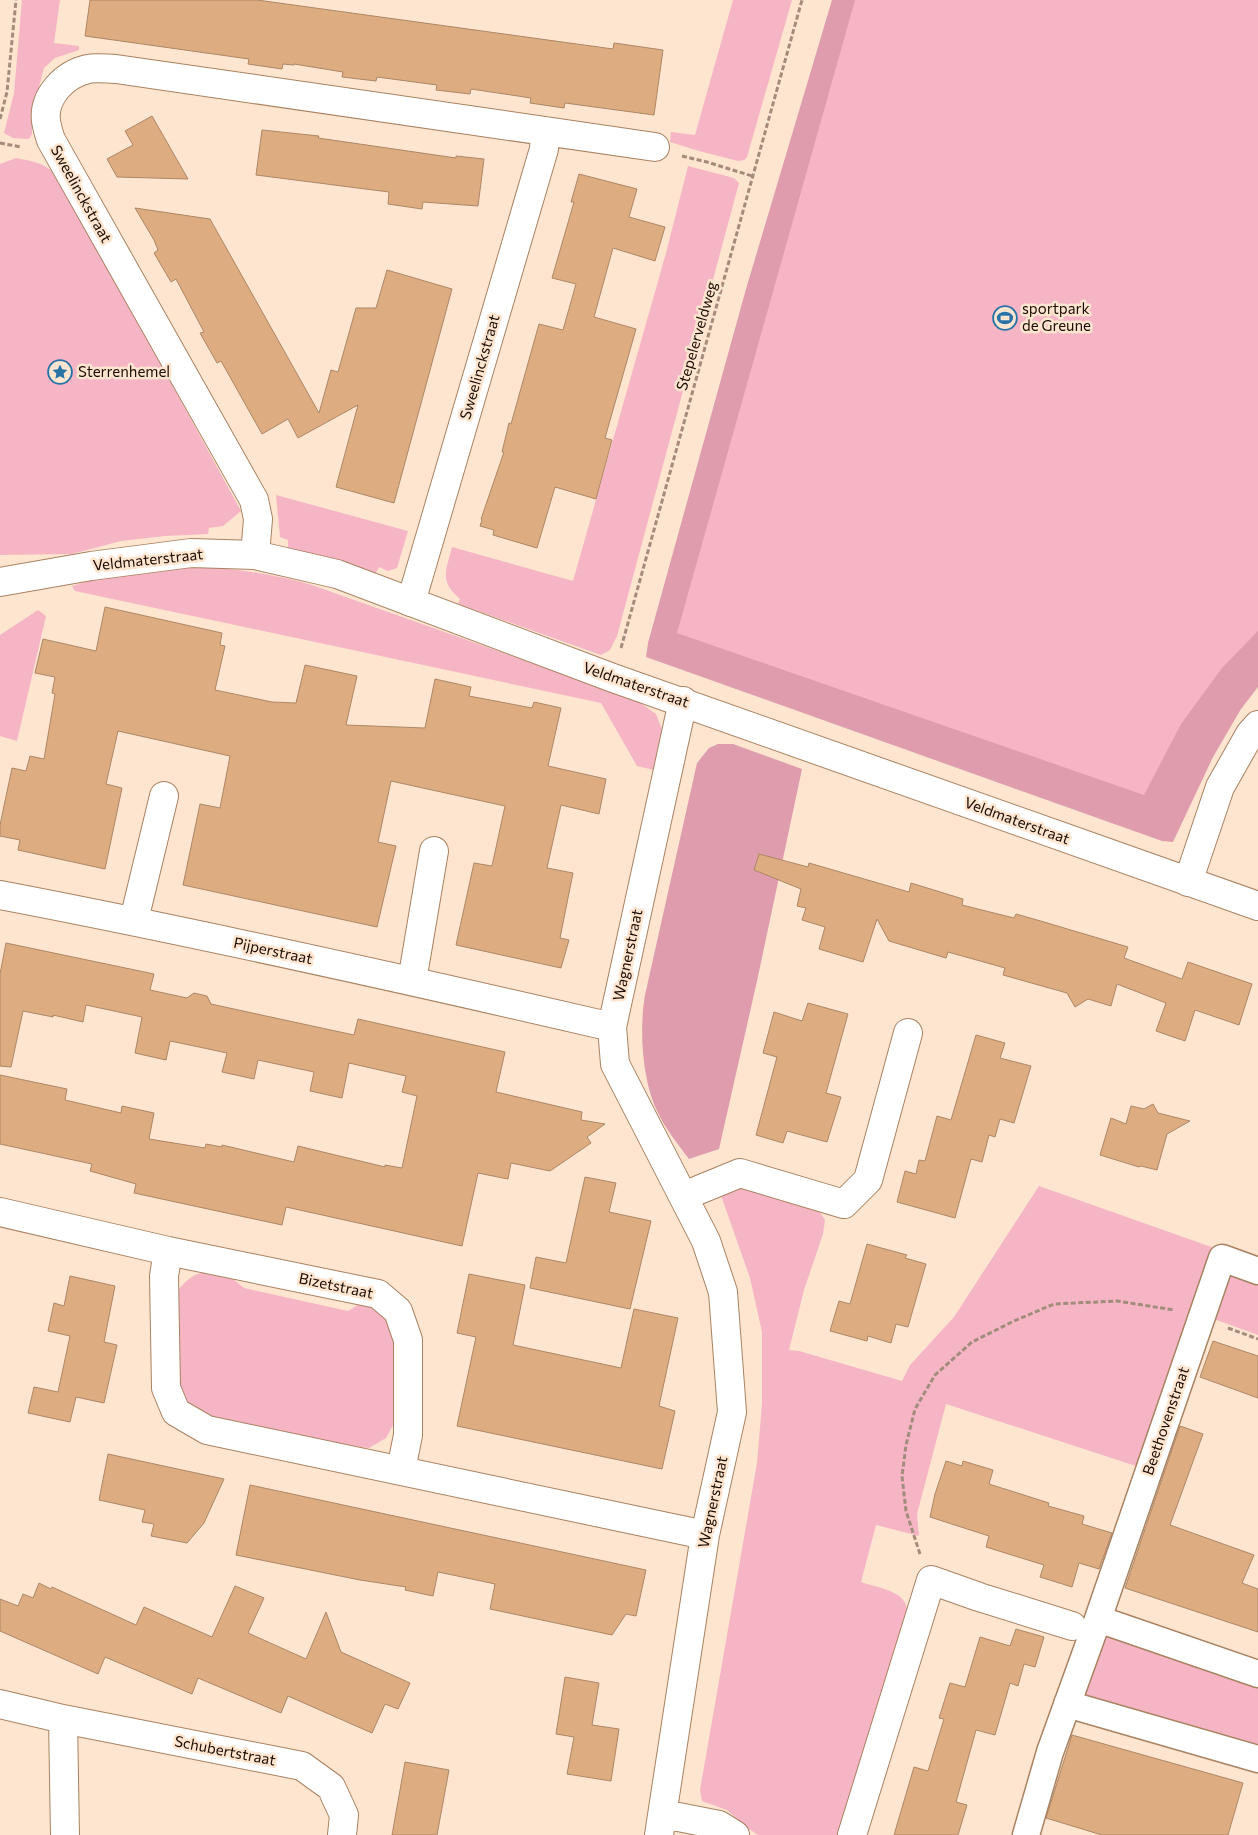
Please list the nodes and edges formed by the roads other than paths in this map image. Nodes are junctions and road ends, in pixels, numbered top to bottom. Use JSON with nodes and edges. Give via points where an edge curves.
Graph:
{"nodes":[{"id":1,"x":546,"y":131,"type":"junction"},
{"id":2,"x":655,"y":147,"type":"dead end"},
{"id":3,"x":255,"y":554,"type":"junction"},
{"id":4,"x":0,"y":582,"type":"edge"},
{"id":5,"x":411,"y":602,"type":"junction"},
{"id":6,"x":683,"y":701,"type":"junction"},
{"id":7,"x":1258,"y":725,"type":"edge"},
{"id":8,"x":164,"y":796,"type":"dead end"},
{"id":9,"x":434,"y":851,"type":"dead end"},
{"id":10,"x":1188,"y":882,"type":"junction"},
{"id":11,"x":0,"y":894,"type":"edge"},
{"id":12,"x":1258,"y":906,"type":"edge"},
{"id":13,"x":134,"y":920,"type":"junction"},
{"id":14,"x":412,"y":981,"type":"junction"},
{"id":15,"x":612,"y":1027,"type":"junction"},
{"id":16,"x":908,"y":1033,"type":"dead end"},
{"id":17,"x":684,"y":1196,"type":"junction"},
{"id":18,"x":0,"y":1212,"type":"edge"},
{"id":19,"x":168,"y":1251,"type":"junction"},
{"id":20,"x":1258,"y":1271,"type":"edge"},
{"id":21,"x":401,"y":1470,"type":"junction"},
{"id":22,"x":705,"y":1535,"type":"junction"},
{"id":23,"x":1098,"y":1619,"type":"junction"},
{"id":24,"x":1072,"y":1626,"type":"dead end"},
{"id":25,"x":1258,"y":1674,"type":"edge"},
{"id":26,"x":0,"y":1704,"type":"edge"},
{"id":27,"x":1067,"y":1704,"type":"junction"},
{"id":28,"x":63,"y":1719,"type":"junction"},
{"id":29,"x":1258,"y":1759,"type":"edge"},
{"id":30,"x":661,"y":1824,"type":"edge"},
{"id":31,"x":64,"y":1835,"type":"edge"},
{"id":32,"x":342,"y":1835,"type":"edge"},
{"id":33,"x":735,"y":1835,"type":"edge"},
{"id":34,"x":852,"y":1835,"type":"edge"},
{"id":35,"x":1026,"y":1835,"type":"edge"}],
"edges":[{"from":1,"to":2,"type":"street","name":"Sweelinckstraat"},
{"from":1,"to":3,"type":"street","name":"Sweelinckstraat","via":[[116,69],[90,68],[68,76],[57,87],[48,104],[46,120],[51,140],[254,500],[258,519]]},
{"from":1,"to":5,"type":"street","name":"Sweelinckstraat","via":[[544,148]]},
{"from":3,"to":4,"type":"street","name":"Veldmaterstraat","via":[[192,553]]},
{"from":3,"to":5,"type":"street","name":"Veldmaterstraat","via":[[337,574]]},
{"from":5,"to":6,"type":"street","name":"Veldmaterstraat"},
{"from":6,"to":10,"type":"street","name":"Veldmaterstraat"},
{"from":6,"to":15,"type":"street","name":"Wagnerstraat"},
{"from":7,"to":10,"type":"street","via":[[1220,787]]},
{"from":8,"to":13,"type":"street"},
{"from":9,"to":14,"type":"street"},
{"from":10,"to":12,"type":"street","name":"Veldmaterstraat"},
{"from":11,"to":13,"type":"street","name":"Pijperstraat"},
{"from":13,"to":14,"type":"street","name":"Pijperstraat"},
{"from":14,"to":15,"type":"street","name":"Pijperstraat"},
{"from":15,"to":17,"type":"street","name":"Wagnerstraat","via":[[615,1064]]},
{"from":16,"to":17,"type":"street","via":[[868,1180],[844,1204],[740,1173]]},
{"from":17,"to":22,"type":"street","name":"Wagnerstraat","via":[[706,1241],[723,1292],[732,1412]]},
{"from":18,"to":19,"type":"street","name":"Bizetstraat"},
{"from":19,"to":21,"type":"street","via":[[164,1276],[166,1388],[176,1412],[207,1430]]},
{"from":19,"to":21,"type":"street","name":"Bizetstraat","via":[[378,1294],[398,1311],[408,1340],[408,1435]]},
{"from":20,"to":23,"type":"street","name":"Beethovenstraat","via":[[1222,1258]]},
{"from":21,"to":22,"type":"street"},
{"from":22,"to":30,"type":"street","name":"Wagnerstraat"},
{"from":23,"to":25,"type":"street"},
{"from":23,"to":27,"type":"street","name":"Beethovenstraat"},
{"from":24,"to":34,"type":"street","via":[[931,1580]]},
{"from":26,"to":28,"type":"street","name":"Schubertstraat"},
{"from":27,"to":29,"type":"street"},
{"from":27,"to":35,"type":"street","name":"Beethovenstraat"},
{"from":28,"to":31,"type":"street"},
{"from":28,"to":32,"type":"street","name":"Schubertstraat","via":[[302,1766],[331,1787],[344,1815]]},
{"from":30,"to":33,"type":"street","name":"Wagnerstraat","via":[[719,1825]]}]}
